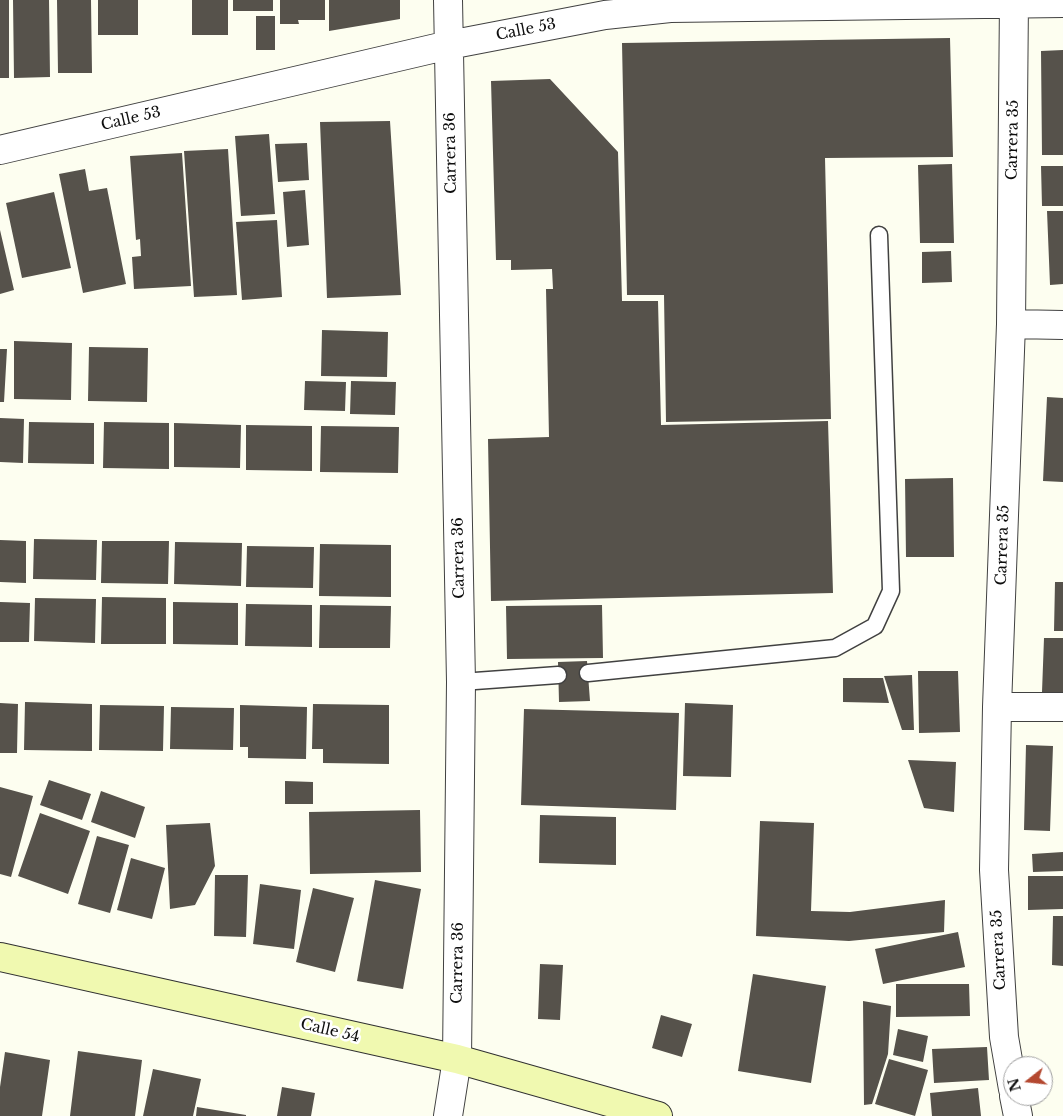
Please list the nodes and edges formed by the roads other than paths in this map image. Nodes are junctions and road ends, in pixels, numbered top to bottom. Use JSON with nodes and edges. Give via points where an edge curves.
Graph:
{"nodes":[{"id":1,"x":448,"y":0,"type":"edge"},
{"id":2,"x":1014,"y":2,"type":"edge"},
{"id":3,"x":1063,"y":3,"type":"edge"},
{"id":4,"x":449,"y":45,"type":"junction"},
{"id":5,"x":0,"y":150,"type":"edge"},
{"id":6,"x":879,"y":235,"type":"dead end"},
{"id":7,"x":1011,"y":324,"type":"junction"},
{"id":8,"x":1063,"y":325,"type":"edge"},
{"id":9,"x":588,"y":674,"type":"dead end"},
{"id":10,"x":558,"y":675,"type":"dead end"},
{"id":11,"x":461,"y":682,"type":"junction"},
{"id":12,"x":997,"y":707,"type":"junction"},
{"id":13,"x":1063,"y":707,"type":"edge"},
{"id":14,"x":0,"y":957,"type":"edge"},
{"id":15,"x":1007,"y":1056,"type":"edge"},
{"id":16,"x":456,"y":1059,"type":"junction"},
{"id":17,"x":448,"y":1116,"type":"edge"},
{"id":18,"x":658,"y":1116,"type":"edge"}],
"edges":[{"from":1,"to":4,"type":"street","name":"Carrera 36"},
{"from":2,"to":3,"type":"street","name":"Calle 53"},
{"from":2,"to":4,"type":"street","name":"Calle 53","via":[[670,8],[605,15]]},
{"from":2,"to":7,"type":"street","name":"Carrera 35"},
{"from":4,"to":5,"type":"street","name":"Calle 53"},
{"from":4,"to":11,"type":"street","name":"Carrera 36"},
{"from":6,"to":9,"type":"lane","via":[[891,591],[875,626],[835,648]]},
{"from":7,"to":8,"type":"street"},
{"from":7,"to":12,"type":"street","name":"Carrera 35"},
{"from":10,"to":11,"type":"lane"},
{"from":11,"to":16,"type":"street","name":"Carrera 36"},
{"from":12,"to":13,"type":"street"},
{"from":12,"to":15,"type":"street","name":"Carrera 35","via":[[994,870]]},
{"from":14,"to":16,"type":"street","name":"Calle 54"},
{"from":16,"to":17,"type":"street","name":"Carrera 36"},
{"from":16,"to":18,"type":"street","name":"Calle 54"}]}
